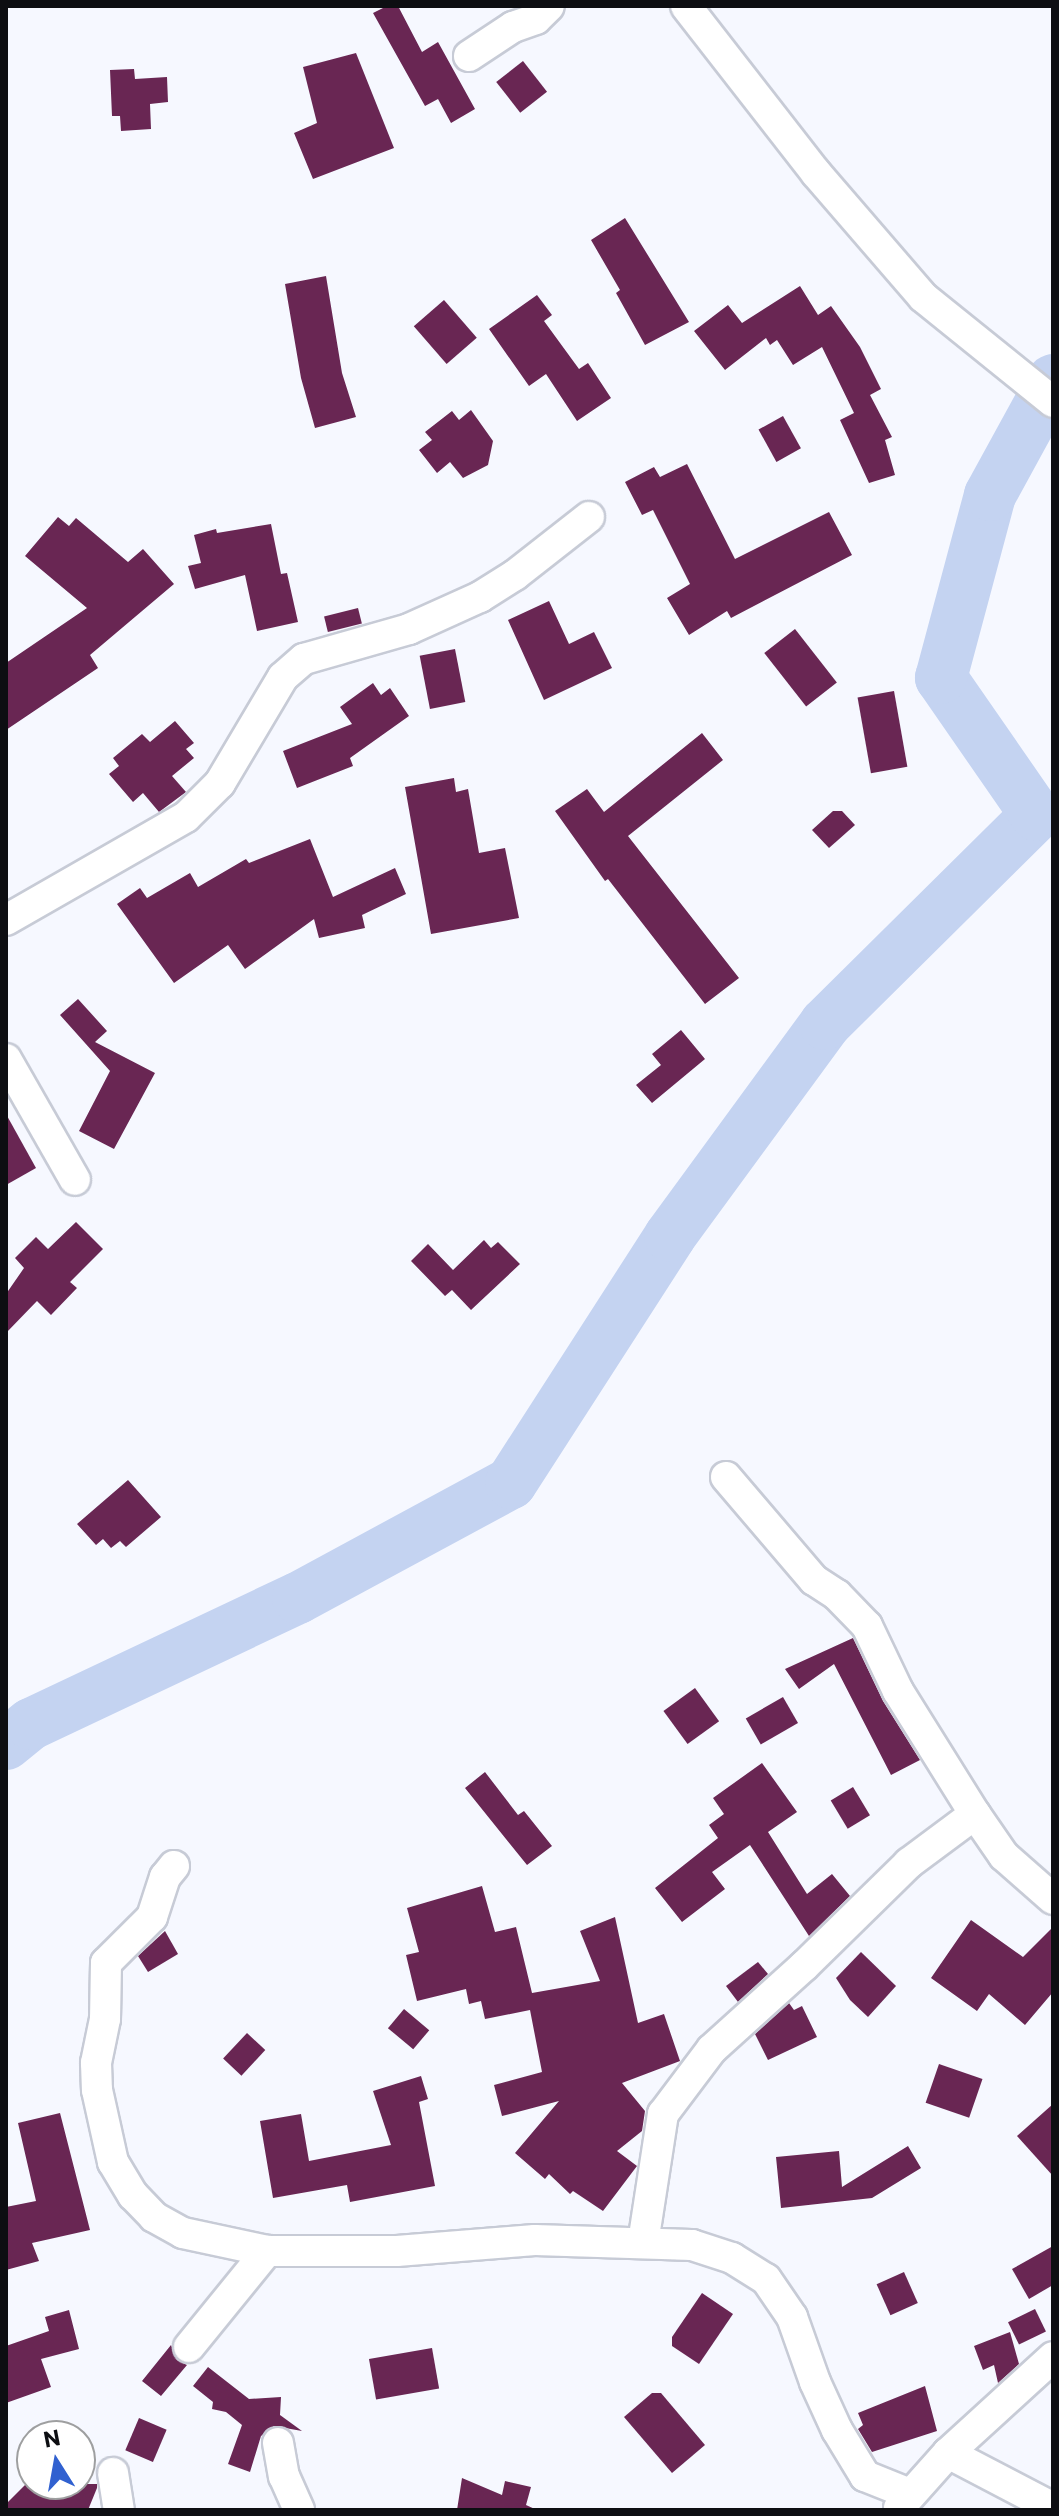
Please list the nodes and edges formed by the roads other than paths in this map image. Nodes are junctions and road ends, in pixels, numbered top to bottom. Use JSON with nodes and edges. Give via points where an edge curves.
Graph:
{"nodes":[{"id":1,"x":549,"y":6,"type":"edge"},
{"id":2,"x":686,"y":6,"type":"edge"},
{"id":3,"x":469,"y":56,"type":"dead end"},
{"id":4,"x":1053,"y":402,"type":"edge"},
{"id":5,"x":589,"y":517,"type":"dead end"},
{"id":6,"x":6,"y":920,"type":"edge"},
{"id":7,"x":6,"y":1059,"type":"edge"},
{"id":8,"x":75,"y":1180,"type":"dead end"},
{"id":9,"x":726,"y":1477,"type":"dead end"},
{"id":10,"x":975,"y":1814,"type":"junction"},
{"id":11,"x":174,"y":1866,"type":"dead end"},
{"id":12,"x":1053,"y":1899,"type":"edge"},
{"id":13,"x":643,"y":2243,"type":"junction"},
{"id":14,"x":267,"y":2251,"type":"junction"},
{"id":15,"x":189,"y":2347,"type":"dead end"},
{"id":16,"x":1053,"y":2357,"type":"edge"},
{"id":17,"x":278,"y":2443,"type":"dead end"},
{"id":18,"x":948,"y":2453,"type":"junction"},
{"id":19,"x":113,"y":2473,"type":"dead end"},
{"id":20,"x":904,"y":2502,"type":"edge"},
{"id":21,"x":1053,"y":2508,"type":"edge"},
{"id":22,"x":119,"y":2510,"type":"edge"},
{"id":23,"x":299,"y":2510,"type":"edge"}],
"edges":[{"from":1,"to":3,"type":"street","via":[[536,19],[513,27]]},
{"from":2,"to":4,"type":"street","via":[[816,173],[923,297]]},
{"from":5,"to":6,"type":"street","via":[[480,597],[409,629],[304,659],[283,677],[220,783],[186,817]]},
{"from":7,"to":8,"type":"street"},
{"from":9,"to":10,"type":"street","via":[[814,1580],[867,1626],[898,1691]]},
{"from":10,"to":12,"type":"street","via":[[1004,1856]]},
{"from":10,"to":13,"type":"street","via":[[909,1863],[712,2049],[663,2114]]},
{"from":11,"to":14,"type":"street","via":[[152,1917],[106,1963],[107,1998],[96,2063],[104,2127],[113,2162],[154,2217],[183,2233]]},
{"from":13,"to":14,"type":"street","via":[[535,2240],[397,2251]]},
{"from":13,"to":20,"type":"street","via":[[692,2245],[732,2258],[766,2279],[792,2317],[837,2430],[865,2476]]},
{"from":14,"to":15,"type":"street"},
{"from":16,"to":18,"type":"street"},
{"from":17,"to":23,"type":"street","via":[[284,2476]]},
{"from":18,"to":20,"type":"street"},
{"from":18,"to":21,"type":"street"},
{"from":19,"to":22,"type":"street"}]}
